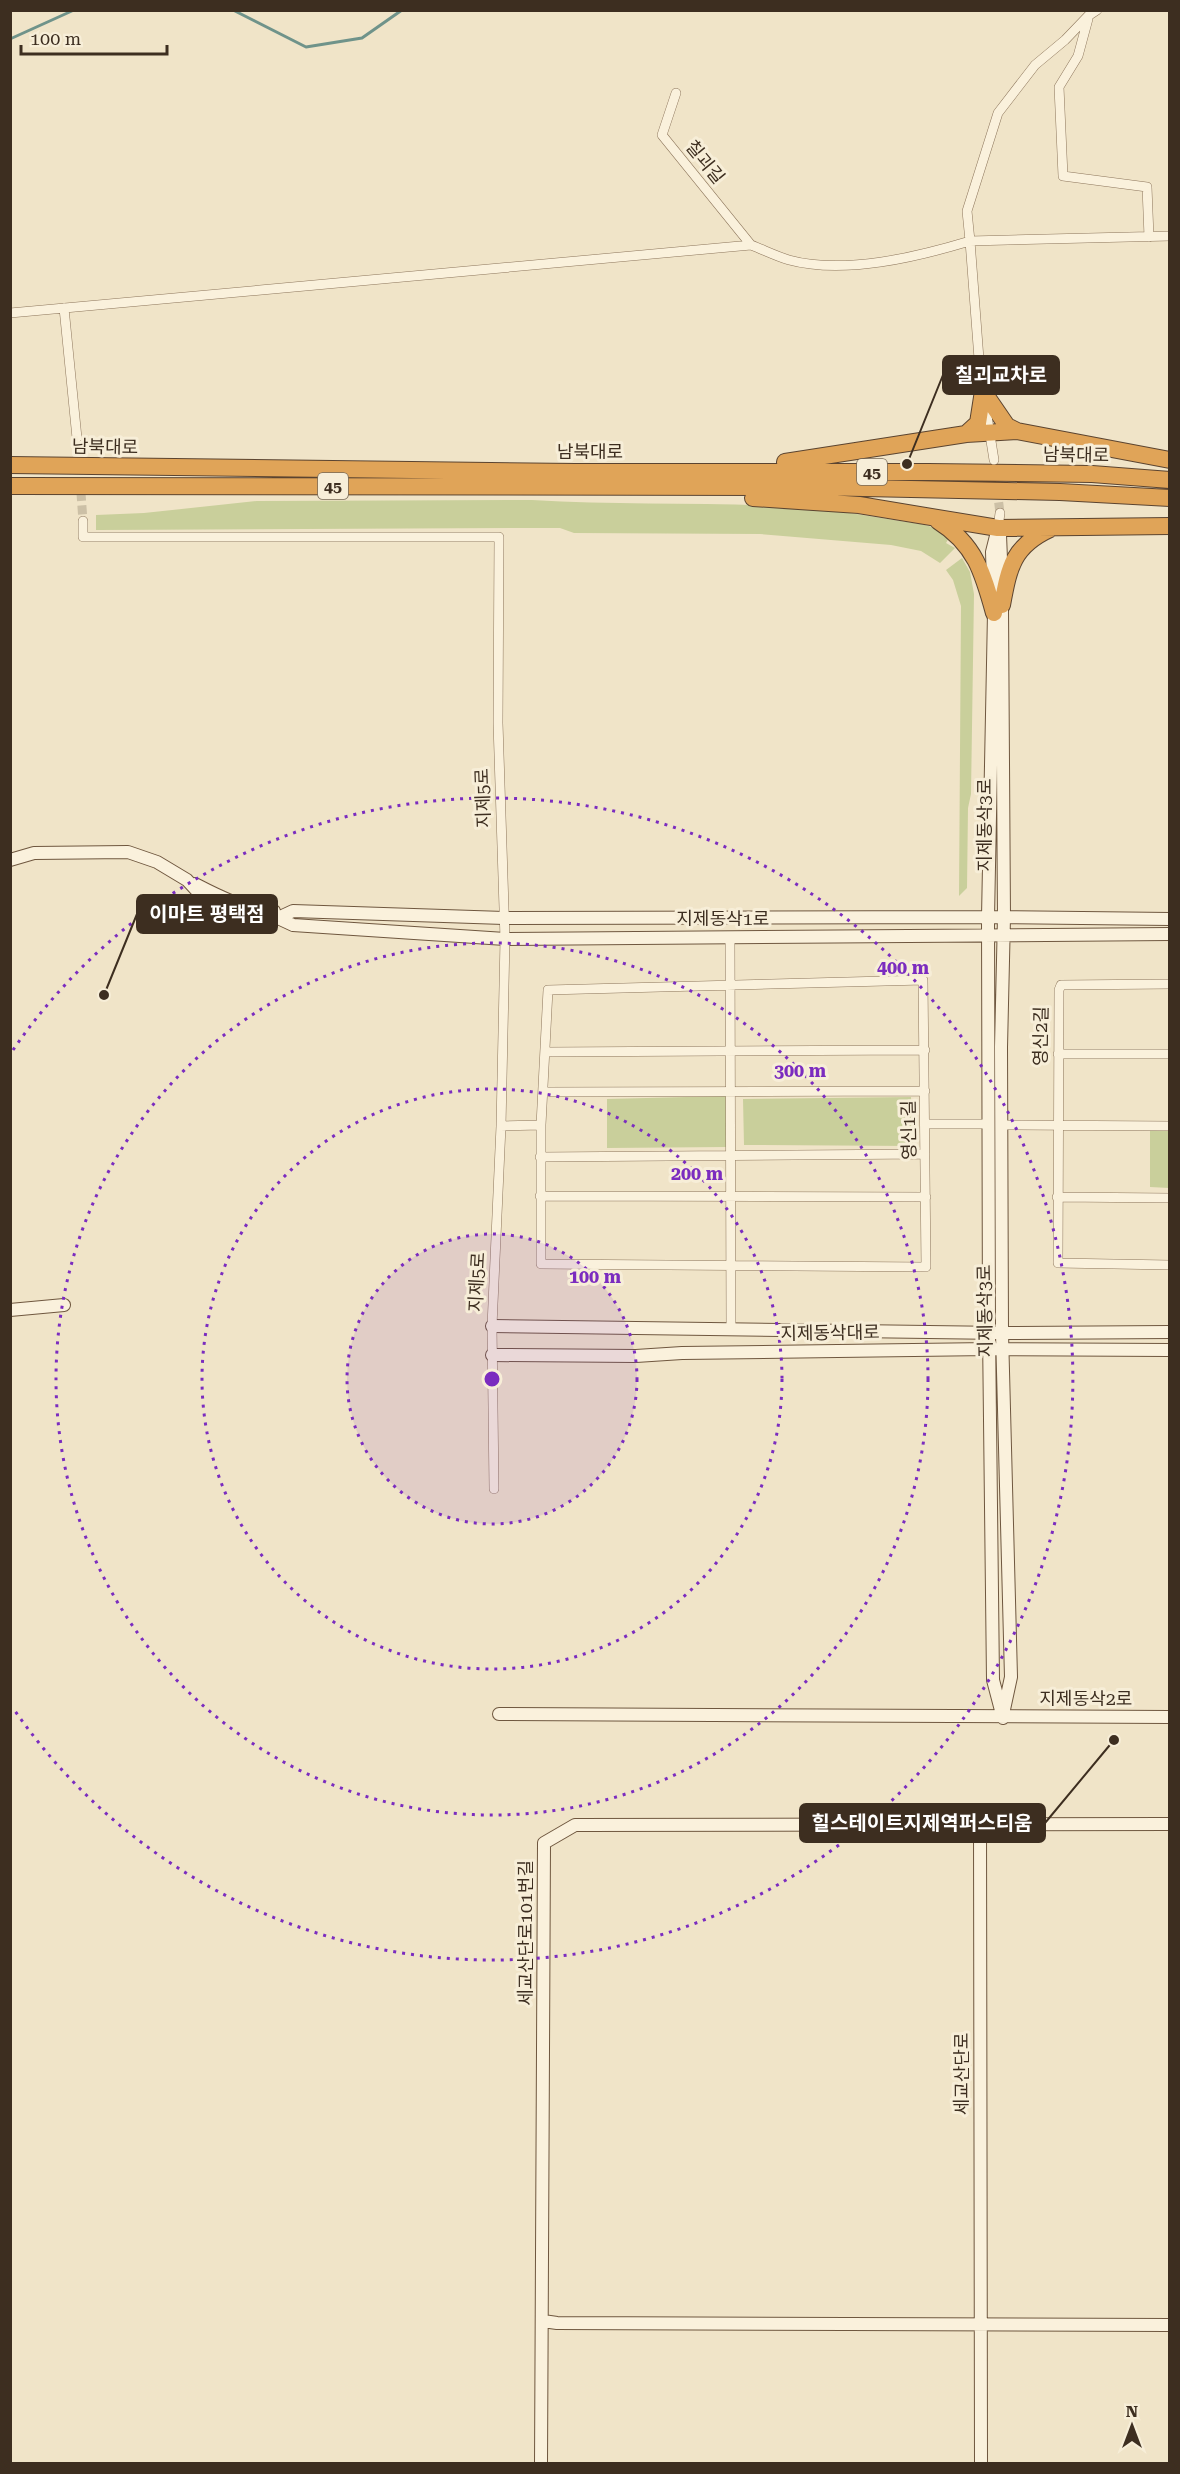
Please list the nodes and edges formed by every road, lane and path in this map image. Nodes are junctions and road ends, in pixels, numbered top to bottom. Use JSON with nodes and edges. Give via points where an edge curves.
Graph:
{"nodes":[{"id":1,"x":1097,"y":10,"type":"edge"},
{"id":2,"x":1088,"y":16,"type":"junction"},
{"id":3,"x":676,"y":93,"type":"dead end"},
{"id":4,"x":1170,"y":236,"type":"edge"},
{"id":5,"x":1149,"y":237,"type":"junction"},
{"id":6,"x":970,"y":241,"type":"junction"},
{"id":7,"x":751,"y":245,"type":"junction"},
{"id":8,"x":64,"y":309,"type":"junction"},
{"id":9,"x":10,"y":313,"type":"edge"},
{"id":10,"x":983,"y":391,"type":"junction"},
{"id":11,"x":1017,"y":431,"type":"junction"},
{"id":12,"x":991,"y":433,"type":"junction"},
{"id":13,"x":966,"y":434,"type":"junction"},
{"id":14,"x":77,"y":438,"type":"tunnel mouth"},
{"id":15,"x":994,"y":460,"type":"dead end"},
{"id":16,"x":1170,"y":460,"type":"edge"},
{"id":17,"x":10,"y":465,"type":"edge"},
{"id":18,"x":575,"y":472,"type":"junction"},
{"id":19,"x":1170,"y":480,"type":"edge"},
{"id":20,"x":10,"y":486,"type":"edge"},
{"id":21,"x":655,"y":488,"type":"junction"},
{"id":22,"x":1170,"y":498,"type":"edge"},
{"id":23,"x":933,"y":517,"type":"junction"},
{"id":24,"x":999,"y":520,"type":"junction"},
{"id":25,"x":83,"y":521,"type":"tunnel mouth"},
{"id":26,"x":1170,"y":525,"type":"edge"},
{"id":27,"x":1053,"y":528,"type":"junction"},
{"id":28,"x":998,"y":609,"type":"junction"},
{"id":29,"x":10,"y":860,"type":"edge"},
{"id":30,"x":187,"y":880,"type":"junction"},
{"id":31,"x":293,"y":911,"type":"junction"},
{"id":32,"x":988,"y":916,"type":"junction"},
{"id":33,"x":1004,"y":917,"type":"junction"},
{"id":34,"x":278,"y":918,"type":"junction"},
{"id":35,"x":504,"y":918,"type":"junction"},
{"id":36,"x":1170,"y":920,"type":"edge"},
{"id":37,"x":1003,"y":934,"type":"junction"},
{"id":38,"x":1170,"y":934,"type":"edge"},
{"id":39,"x":988,"y":935,"type":"junction"},
{"id":40,"x":730,"y":937,"type":"junction"},
{"id":41,"x":505,"y":939,"type":"junction"},
{"id":42,"x":1170,"y":984,"type":"edge"},
{"id":43,"x":731,"y":985,"type":"junction"},
{"id":44,"x":925,"y":1050,"type":"junction"},
{"id":45,"x":732,"y":1051,"type":"junction"},
{"id":46,"x":546,"y":1052,"type":"junction"},
{"id":47,"x":1058,"y":1054,"type":"junction"},
{"id":48,"x":1170,"y":1054,"type":"edge"},
{"id":49,"x":925,"y":1091,"type":"junction"},
{"id":50,"x":543,"y":1092,"type":"junction"},
{"id":51,"x":732,"y":1092,"type":"junction"},
{"id":52,"x":925,"y":1124,"type":"junction"},
{"id":53,"x":988,"y":1124,"type":"junction"},
{"id":54,"x":541,"y":1125,"type":"junction"},
{"id":55,"x":1001,"y":1125,"type":"junction"},
{"id":56,"x":1057,"y":1125,"type":"junction"},
{"id":57,"x":501,"y":1126,"type":"junction"},
{"id":58,"x":1170,"y":1126,"type":"edge"},
{"id":59,"x":925,"y":1154,"type":"junction"},
{"id":60,"x":732,"y":1155,"type":"junction"},
{"id":61,"x":540,"y":1157,"type":"junction"},
{"id":62,"x":540,"y":1196,"type":"junction"},
{"id":63,"x":731,"y":1197,"type":"junction"},
{"id":64,"x":926,"y":1197,"type":"junction"},
{"id":65,"x":1057,"y":1197,"type":"junction"},
{"id":66,"x":1170,"y":1198,"type":"edge"},
{"id":67,"x":731,"y":1265,"type":"junction"},
{"id":68,"x":1170,"y":1265,"type":"edge"},
{"id":69,"x":64,"y":1305,"type":"dead end"},
{"id":70,"x":10,"y":1310,"type":"edge"},
{"id":71,"x":492,"y":1326,"type":"junction"},
{"id":72,"x":731,"y":1329,"type":"junction"},
{"id":73,"x":1170,"y":1332,"type":"edge"},
{"id":74,"x":988,"y":1333,"type":"junction"},
{"id":75,"x":1002,"y":1333,"type":"junction"},
{"id":76,"x":989,"y":1349,"type":"junction"},
{"id":77,"x":1003,"y":1349,"type":"junction"},
{"id":78,"x":1170,"y":1350,"type":"edge"},
{"id":79,"x":492,"y":1355,"type":"junction"},
{"id":80,"x":494,"y":1489,"type":"dead end"},
{"id":81,"x":499,"y":1714,"type":"dead end"},
{"id":82,"x":1170,"y":1717,"type":"edge"},
{"id":83,"x":1003,"y":1718,"type":"junction"},
{"id":84,"x":980,"y":1824,"type":"junction"},
{"id":85,"x":1170,"y":1824,"type":"edge"},
{"id":86,"x":543,"y":2320,"type":"junction"},
{"id":87,"x":982,"y":2324,"type":"junction"},
{"id":88,"x":1170,"y":2325,"type":"edge"},
{"id":89,"x":541,"y":2463,"type":"edge"},
{"id":90,"x":981,"y":2463,"type":"edge"}],
"edges":[{"from":1,"to":2,"type":"street"},
{"from":2,"to":5,"type":"street","via":[[1078,56],[1059,87],[1063,176],[1147,188]]},
{"from":2,"to":6,"type":"street","via":[[1035,64],[998,113],[967,211]]},
{"from":3,"to":7,"type":"street","name":"칠괴길","via":[[662,135]]},
{"from":4,"to":5,"type":"street"},
{"from":5,"to":6,"type":"street"},
{"from":6,"to":7,"type":"street","via":[[924,255],[828,265],[790,260]]},
{"from":6,"to":10,"type":"street"},
{"from":7,"to":8,"type":"street"},
{"from":8,"to":9,"type":"street"},
{"from":8,"to":14,"type":"street"},
{"from":10,"to":11,"type":"highway","via":[[1007,426]]},
{"from":10,"to":12,"type":"street"},
{"from":10,"to":13,"type":"highway","via":[[978,423]]},
{"from":11,"to":12,"type":"highway"},
{"from":11,"to":16,"type":"highway"},
{"from":12,"to":13,"type":"highway"},
{"from":12,"to":15,"type":"street"},
{"from":13,"to":18,"type":"highway","via":[[791,462],[640,465]]},
{"from":17,"to":18,"type":"highway","name":"남북대로","number":"45"},
{"from":18,"to":19,"type":"highway","name":"남북대로","number":"45","via":[[1092,474]]},
{"from":20,"to":21,"type":"highway","name":"남북대로","number":"45"},
{"from":21,"to":22,"type":"highway","name":"남북대로","number":"45","via":[[816,487]]},
{"from":21,"to":23,"type":"highway","via":[[686,495],[859,505]]},
{"from":23,"to":24,"type":"highway"},
{"from":23,"to":28,"type":"highway","via":[[955,531],[971,549]]},
{"from":24,"to":27,"type":"highway"},
{"from":24,"to":28,"type":"street","name":"지제동삭3로","via":[[1002,546]]},
{"from":25,"to":35,"type":"street","name":"지제5로","via":[[83,537],[499,537],[498,723]]},
{"from":26,"to":27,"type":"highway"},
{"from":27,"to":28,"type":"highway","via":[[1021,548],[1008,571]]},
{"from":28,"to":32,"type":"street","name":"지제동삭3로"},
{"from":28,"to":33,"type":"street","name":"지제동삭3로"},
{"from":29,"to":30,"type":"street","name":"지제동삭1로","via":[[34,853],[128,852],[157,862]]},
{"from":30,"to":31,"type":"street","via":[[243,906]]},
{"from":30,"to":34,"type":"street","name":"지제동삭1로","via":[[199,893],[207,920]]},
{"from":31,"to":34,"type":"street","name":"지제동삭1로"},
{"from":31,"to":35,"type":"street","name":"지제동삭1로"},
{"from":32,"to":33,"type":"street","name":"지제동삭1로"},
{"from":32,"to":35,"type":"street","name":"지제동삭1로"},
{"from":32,"to":39,"type":"street","name":"지제동삭3로"},
{"from":33,"to":36,"type":"street","name":"지제동삭1로"},
{"from":33,"to":37,"type":"street","name":"지제동삭3로"},
{"from":34,"to":41,"type":"street","name":"지제동삭1로","via":[[293,925]]},
{"from":35,"to":41,"type":"street","name":"지제5로"},
{"from":37,"to":38,"type":"street","name":"지제동삭1로"},
{"from":37,"to":39,"type":"street","name":"지제동삭1로"},
{"from":37,"to":55,"type":"street","name":"지제동삭3로"},
{"from":39,"to":40,"type":"street","name":"지제동삭1로"},
{"from":39,"to":53,"type":"street","name":"지제동삭3로"},
{"from":40,"to":41,"type":"street","name":"지제동삭1로"},
{"from":40,"to":43,"type":"street"},
{"from":41,"to":57,"type":"street","name":"지제5로"},
{"from":42,"to":47,"type":"street","name":"영신2길","via":[[1060,985]]},
{"from":43,"to":44,"type":"street","name":"영신1길","via":[[922,980]]},
{"from":43,"to":45,"type":"street"},
{"from":43,"to":46,"type":"street","name":"영신1길","via":[[548,990]]},
{"from":44,"to":45,"type":"street"},
{"from":44,"to":49,"type":"street","name":"영신1길"},
{"from":45,"to":46,"type":"street"},
{"from":45,"to":51,"type":"street"},
{"from":46,"to":50,"type":"street","name":"영신1길"},
{"from":47,"to":48,"type":"street"},
{"from":47,"to":56,"type":"street","name":"영신2길"},
{"from":49,"to":51,"type":"street"},
{"from":49,"to":52,"type":"street","name":"영신1길"},
{"from":50,"to":51,"type":"street"},
{"from":50,"to":54,"type":"street","name":"영신1길"},
{"from":51,"to":60,"type":"street"},
{"from":52,"to":53,"type":"street"},
{"from":52,"to":59,"type":"street","name":"영신1길"},
{"from":53,"to":74,"type":"street","name":"지제동삭3로"},
{"from":54,"to":57,"type":"street"},
{"from":54,"to":61,"type":"street","name":"영신1길"},
{"from":55,"to":56,"type":"street"},
{"from":55,"to":75,"type":"street","name":"지제동삭3로"},
{"from":56,"to":58,"type":"street"},
{"from":56,"to":65,"type":"street","name":"영신2길"},
{"from":57,"to":71,"type":"street","name":"지제5로"},
{"from":59,"to":60,"type":"street"},
{"from":59,"to":64,"type":"street","name":"영신1길"},
{"from":60,"to":61,"type":"street"},
{"from":60,"to":63,"type":"street"},
{"from":61,"to":62,"type":"street","name":"영신1길"},
{"from":62,"to":63,"type":"street"},
{"from":62,"to":67,"type":"street","name":"영신1길","via":[[541,1264]]},
{"from":63,"to":64,"type":"street"},
{"from":63,"to":67,"type":"street"},
{"from":64,"to":67,"type":"street","name":"영신1길","via":[[926,1267]]},
{"from":65,"to":66,"type":"street"},
{"from":65,"to":68,"type":"street","name":"영신2길","via":[[1059,1263]]},
{"from":67,"to":72,"type":"street"},
{"from":69,"to":70,"type":"street"},
{"from":71,"to":72,"type":"street","name":"지제동삭대로"},
{"from":71,"to":79,"type":"street","name":"지제5로"},
{"from":72,"to":74,"type":"street","name":"지제동삭대로"},
{"from":73,"to":75,"type":"street","name":"지제동삭대로"},
{"from":74,"to":75,"type":"street","name":"지제동삭대로"},
{"from":74,"to":76,"type":"street","name":"지제동삭3로"},
{"from":75,"to":77,"type":"street","name":"지제동삭3로"},
{"from":76,"to":77,"type":"street","name":"지제동삭대로"},
{"from":76,"to":79,"type":"street","name":"지제동삭대로"},
{"from":76,"to":83,"type":"street","name":"지제동삭3로","via":[[993,1680]]},
{"from":77,"to":78,"type":"street","name":"지제동삭대로"},
{"from":77,"to":83,"type":"street","name":"지제동삭3로","via":[[1011,1677]]},
{"from":79,"to":80,"type":"street","name":"지제5로"},
{"from":81,"to":83,"type":"street","name":"지제동삭2로"},
{"from":82,"to":83,"type":"street","name":"지제동삭2로"},
{"from":84,"to":85,"type":"street"},
{"from":84,"to":86,"type":"street","name":"세교산단로101번길","via":[[575,1825],[544,1843]]},
{"from":84,"to":87,"type":"street","name":"세교산단로"},
{"from":86,"to":87,"type":"street"},
{"from":86,"to":89,"type":"street","name":"세교산단로101번길"},
{"from":87,"to":88,"type":"street"},
{"from":87,"to":90,"type":"street","name":"세교산단로"}]}
